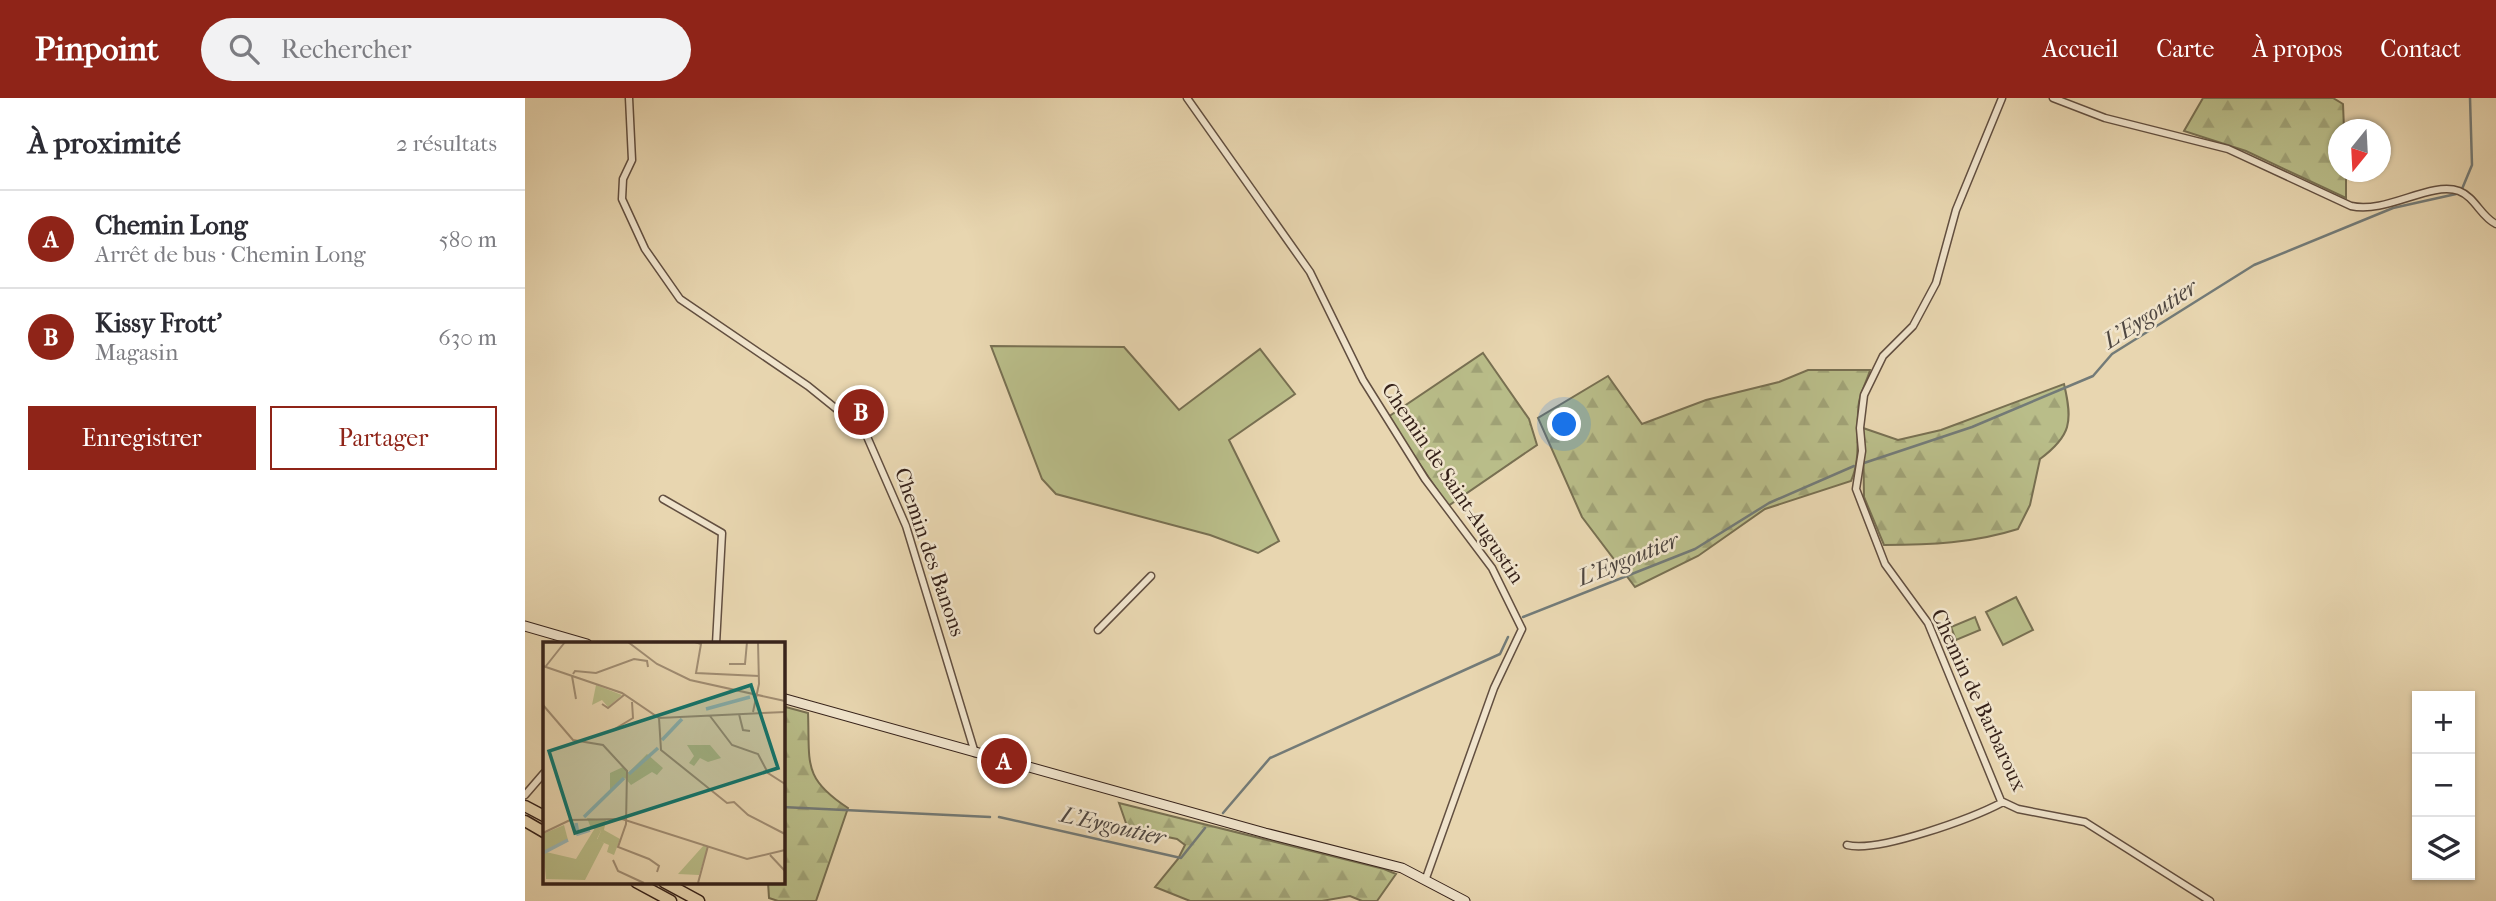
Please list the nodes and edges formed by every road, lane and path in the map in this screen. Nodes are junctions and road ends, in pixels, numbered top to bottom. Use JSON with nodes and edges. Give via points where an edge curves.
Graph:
{"nodes":[{"id":1,"x":629,"y":98,"type":"edge"},
{"id":2,"x":1187,"y":98,"type":"edge"},
{"id":3,"x":2002,"y":98,"type":"edge"},
{"id":4,"x":2053,"y":98,"type":"edge"},
{"id":5,"x":2496,"y":224,"type":"edge"},
{"id":6,"x":663,"y":499,"type":"dead end"},
{"id":7,"x":1151,"y":576,"type":"dead end"},
{"id":8,"x":525,"y":626,"type":"edge"},
{"id":9,"x":1098,"y":630,"type":"dead end"},
{"id":10,"x":581,"y":642,"type":"edge"},
{"id":11,"x":716,"y":642,"type":"edge"},
{"id":12,"x":784,"y":699,"type":"edge"},
{"id":13,"x":975,"y":752,"type":"junction"},
{"id":14,"x":543,"y":774,"type":"edge"},
{"id":15,"x":525,"y":795,"type":"edge"},
{"id":16,"x":2003,"y":802,"type":"junction"},
{"id":17,"x":525,"y":806,"type":"edge"},
{"id":18,"x":543,"y":815,"type":"edge"},
{"id":19,"x":525,"y":821,"type":"edge"},
{"id":20,"x":543,"y":831,"type":"edge"},
{"id":21,"x":1847,"y":845,"type":"dead end"},
{"id":22,"x":1426,"y":878,"type":"junction"},
{"id":23,"x":640,"y":884,"type":"edge"},
{"id":24,"x":668,"y":884,"type":"edge"},
{"id":25,"x":671,"y":901,"type":"edge"},
{"id":26,"x":699,"y":901,"type":"edge"},
{"id":27,"x":1465,"y":901,"type":"edge"},
{"id":28,"x":2210,"y":901,"type":"edge"}],
"edges":[{"from":1,"to":13,"type":"street","name":"Chemin des Banons","via":[[632,160],[623,179],[622,199],[645,249],[680,299],[809,386],[865,432],[906,526]]},
{"from":2,"to":22,"type":"street","name":"Chemin de Saint-Augustin","via":[[1310,272],[1385,416],[1425,479],[1492,568],[1522,629],[1494,688]]},
{"from":3,"to":16,"type":"street","name":"Chemin de Barbaroux","via":[[1956,210],[1936,283],[1913,326],[1883,356],[1864,395],[1856,489],[1885,564],[1928,623]]},
{"from":4,"to":5,"type":"street","via":[[2105,118],[2228,149],[2369,210],[2414,195],[2454,189],[2467,195]]},
{"from":6,"to":11,"type":"street","via":[[722,533]]},
{"from":7,"to":9,"type":"street"},
{"from":8,"to":10,"type":"main road"},
{"from":12,"to":13,"type":"main road"},
{"from":13,"to":22,"type":"main road","via":[[1380,861]]},
{"from":14,"to":15,"type":"street"},
{"from":16,"to":21,"type":"street","via":[[1888,844]]},
{"from":16,"to":28,"type":"street","name":"Chemin de Barbaroux","via":[[2085,822]]},
{"from":17,"to":18,"type":"highway"},
{"from":19,"to":20,"type":"highway"},
{"from":22,"to":27,"type":"main road"},
{"from":23,"to":25,"type":"highway"},
{"from":24,"to":26,"type":"highway"}]}
